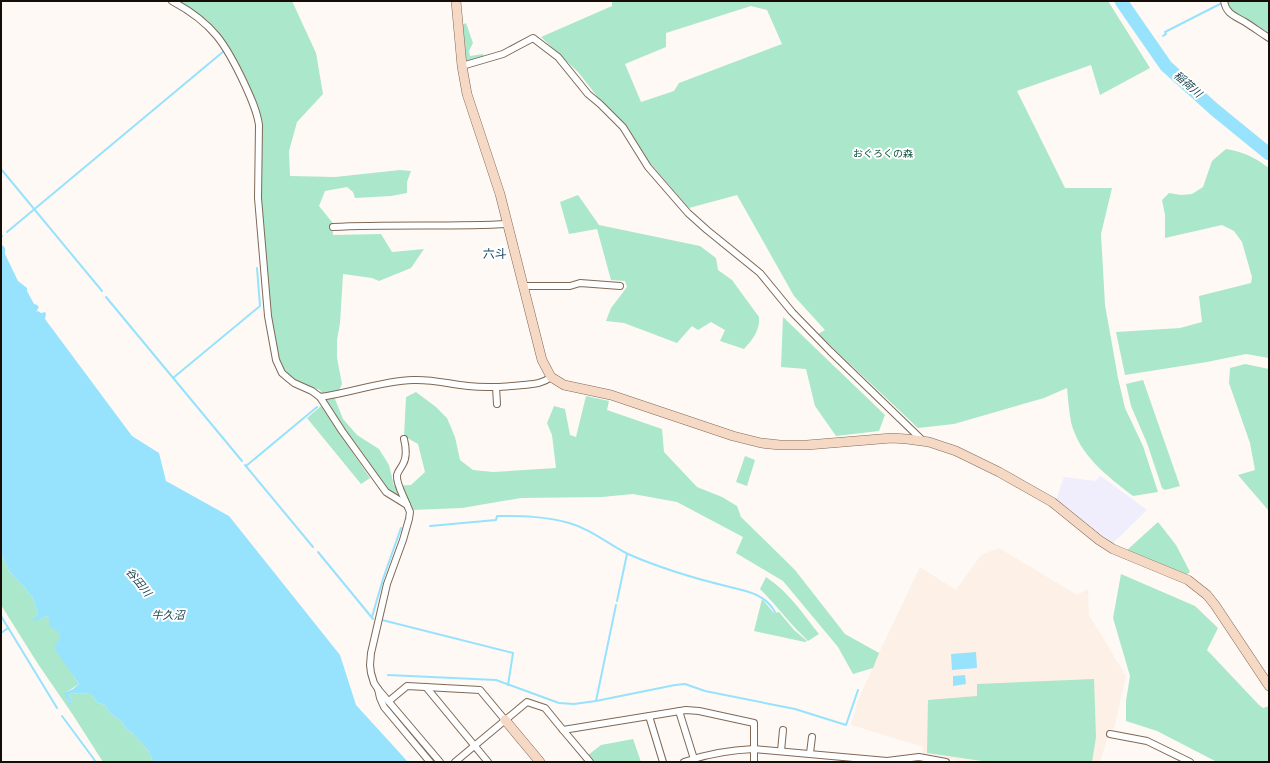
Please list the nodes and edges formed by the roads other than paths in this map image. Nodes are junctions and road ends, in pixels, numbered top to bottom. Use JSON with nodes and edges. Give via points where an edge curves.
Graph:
{"nodes":[{"id":1,"x":172,"y":1,"type":"edge"},
{"id":2,"x":456,"y":1,"type":"edge"},
{"id":3,"x":1224,"y":1,"type":"edge"},
{"id":4,"x":1269,"y":38,"type":"edge"},
{"id":5,"x":462,"y":66,"type":"junction"},
{"id":6,"x":508,"y":224,"type":"junction"},
{"id":7,"x":333,"y":226,"type":"dead end"},
{"id":8,"x":523,"y":286,"type":"junction"},
{"id":9,"x":620,"y":286,"type":"dead end"},
{"id":10,"x":551,"y":377,"type":"junction"},
{"id":11,"x":496,"y":387,"type":"junction"},
{"id":12,"x":320,"y":397,"type":"junction"},
{"id":13,"x":497,"y":404,"type":"dead end"},
{"id":14,"x":920,"y":438,"type":"dead end"},
{"id":15,"x":404,"y":440,"type":"dead end"},
{"id":16,"x":407,"y":505,"type":"junction"},
{"id":17,"x":1269,"y":686,"type":"edge"},
{"id":18,"x":426,"y":687,"type":"junction"},
{"id":19,"x":378,"y":689,"type":"junction"},
{"id":20,"x":389,"y":701,"type":"junction"},
{"id":21,"x":679,"y":711,"type":"junction"},
{"id":22,"x":648,"y":716,"type":"junction"},
{"id":23,"x":505,"y":720,"type":"junction"},
{"id":24,"x":563,"y":730,"type":"junction"},
{"id":25,"x":783,"y":730,"type":"dead end"},
{"id":26,"x":1110,"y":734,"type":"dead end"},
{"id":27,"x":812,"y":737,"type":"dead end"},
{"id":28,"x":474,"y":746,"type":"junction"},
{"id":29,"x":754,"y":749,"type":"junction"},
{"id":30,"x":781,"y":751,"type":"junction"},
{"id":31,"x":810,"y":753,"type":"junction"},
{"id":32,"x":694,"y":759,"type":"junction"},
{"id":33,"x":919,"y":759,"type":"edge"},
{"id":34,"x":430,"y":762,"type":"edge"},
{"id":35,"x":440,"y":762,"type":"edge"},
{"id":36,"x":455,"y":762,"type":"edge"},
{"id":37,"x":488,"y":762,"type":"edge"},
{"id":38,"x":540,"y":762,"type":"edge"},
{"id":39,"x":590,"y":762,"type":"edge"},
{"id":40,"x":662,"y":762,"type":"edge"},
{"id":41,"x":684,"y":762,"type":"edge"},
{"id":42,"x":754,"y":762,"type":"edge"},
{"id":43,"x":946,"y":762,"type":"edge"},
{"id":44,"x":1190,"y":762,"type":"edge"}],
"edges":[{"from":1,"to":12,"type":"street","via":[[199,17],[227,48],[254,104],[259,125],[258,198],[266,302],[274,351],[282,373],[294,383]]},
{"from":2,"to":5,"type":"street"},
{"from":3,"to":4,"type":"street","via":[[1231,15]]},
{"from":5,"to":6,"type":"street","via":[[470,104]]},
{"from":5,"to":14,"type":"street","via":[[503,54],[533,38],[558,57],[588,94],[623,127],[648,167],[688,212],[760,273],[792,312]]},
{"from":6,"to":7,"type":"street"},
{"from":6,"to":8,"type":"street"},
{"from":8,"to":9,"type":"street","via":[[570,286],[580,283]]},
{"from":8,"to":10,"type":"street","via":[[542,360]]},
{"from":10,"to":11,"type":"street","via":[[543,383]]},
{"from":10,"to":17,"type":"street","via":[[564,384],[611,395],[761,443],[807,445],[892,438],[941,445],[956,451],[1052,502],[1113,549],[1188,580],[1215,605]]},
{"from":11,"to":12,"type":"street","via":[[411,380]]},
{"from":11,"to":13,"type":"street"},
{"from":12,"to":16,"type":"street","via":[[386,492]]},
{"from":15,"to":16,"type":"street","via":[[404,462],[398,479]]},
{"from":16,"to":19,"type":"street","via":[[409,519],[387,584],[370,657],[371,673]]},
{"from":18,"to":20,"type":"street","via":[[407,686]]},
{"from":18,"to":23,"type":"street","via":[[480,690]]},
{"from":18,"to":28,"type":"street"},
{"from":19,"to":20,"type":"street"},
{"from":19,"to":34,"type":"street","via":[[384,707]]},
{"from":20,"to":35,"type":"street"},
{"from":21,"to":22,"type":"street"},
{"from":21,"to":29,"type":"street","via":[[699,711],[754,723]]},
{"from":21,"to":32,"type":"street"},
{"from":22,"to":24,"type":"street"},
{"from":22,"to":40,"type":"street"},
{"from":23,"to":24,"type":"street","via":[[527,702],[546,708]]},
{"from":23,"to":28,"type":"street"},
{"from":23,"to":38,"type":"street"},
{"from":24,"to":39,"type":"street"},
{"from":25,"to":30,"type":"street"},
{"from":26,"to":44,"type":"street","via":[[1147,741]]},
{"from":27,"to":31,"type":"street"},
{"from":28,"to":36,"type":"street"},
{"from":28,"to":37,"type":"street"},
{"from":29,"to":30,"type":"street"},
{"from":29,"to":32,"type":"street","via":[[716,753]]},
{"from":29,"to":42,"type":"street"},
{"from":30,"to":31,"type":"street"},
{"from":31,"to":33,"type":"street","via":[[887,761]]},
{"from":32,"to":41,"type":"street"},
{"from":33,"to":43,"type":"street"}]}
